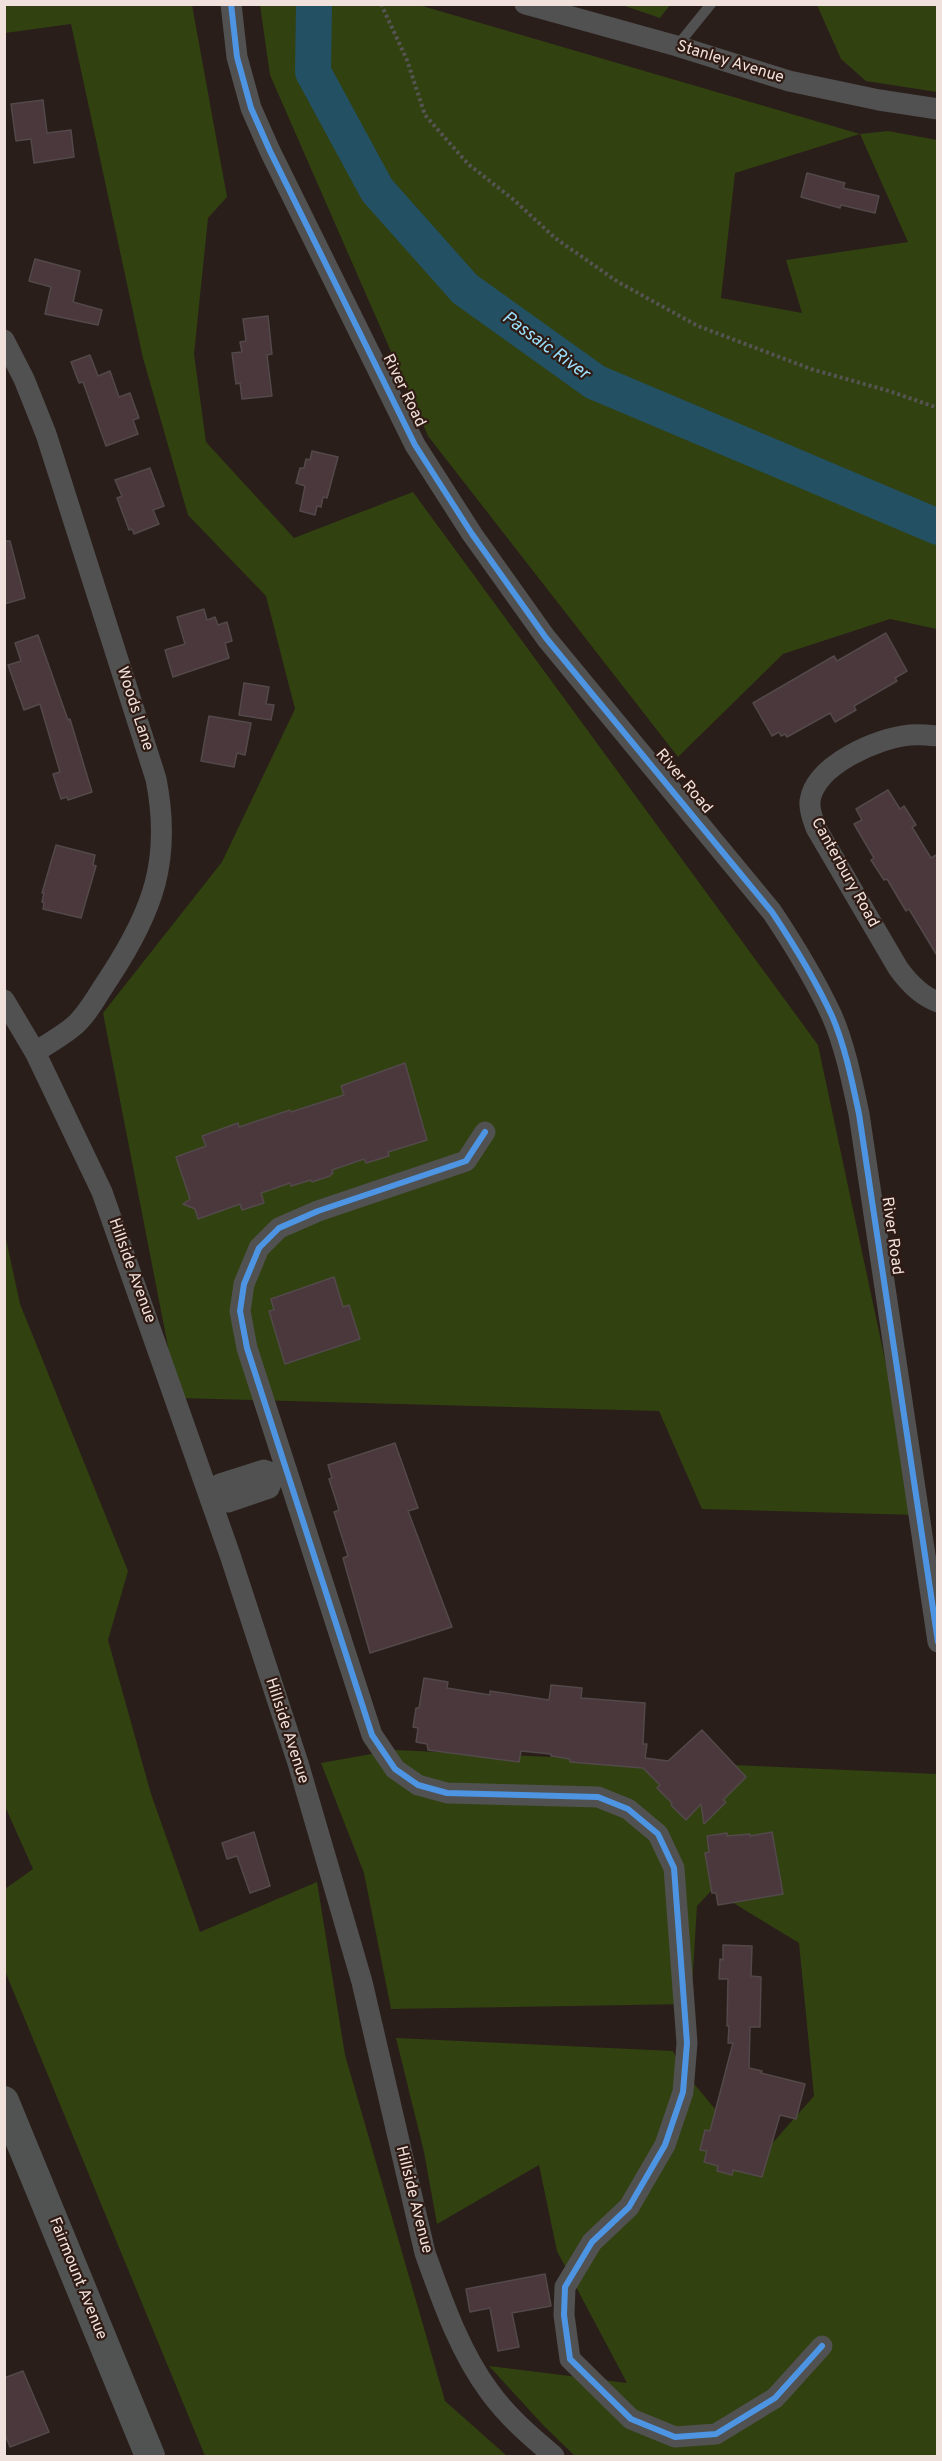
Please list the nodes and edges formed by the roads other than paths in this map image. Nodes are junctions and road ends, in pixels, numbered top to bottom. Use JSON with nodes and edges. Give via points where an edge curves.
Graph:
{"nodes":[{"id":1,"x":231,"y":4,"type":"edge"},
{"id":2,"x":525,"y":4,"type":"edge"},
{"id":3,"x":711,"y":4,"type":"edge"},
{"id":4,"x":677,"y":46,"type":"junction"},
{"id":5,"x":938,"y":109,"type":"edge"},
{"id":6,"x":4,"y":340,"type":"edge"},
{"id":7,"x":938,"y":736,"type":"edge"},
{"id":8,"x":4,"y":1000,"type":"edge"},
{"id":9,"x":938,"y":1002,"type":"edge"},
{"id":10,"x":35,"y":1052,"type":"junction"},
{"id":11,"x":485,"y":1132,"type":"dead end"},
{"id":12,"x":281,"y":1473,"type":"junction"},
{"id":13,"x":214,"y":1496,"type":"junction"},
{"id":14,"x":938,"y":1642,"type":"edge"},
{"id":15,"x":4,"y":2101,"type":"edge"},
{"id":16,"x":822,"y":2346,"type":"dead end"},
{"id":17,"x":150,"y":2457,"type":"edge"},
{"id":18,"x":554,"y":2457,"type":"edge"}],
"edges":[{"from":1,"to":14,"type":"street","name":"River Road","via":[[237,57],[251,108],[415,445],[478,544],[546,638],[772,912],[804,961],[832,1018],[852,1077],[859,1114]]},
{"from":2,"to":4,"type":"street","name":"Stanley Avenue"},
{"from":3,"to":4,"type":"lane"},
{"from":4,"to":5,"type":"street","name":"Stanley Avenue","via":[[789,81]]},
{"from":6,"to":10,"type":"street","name":"Woods Lane","via":[[46,434],[156,779],[163,824],[161,862],[153,893],[127,951],[87,1012]]},
{"from":7,"to":9,"type":"street","name":"Canterbury Road","via":[[911,734],[870,746],[834,765],[817,782],[810,799],[816,828],[898,968],[906,980]]},
{"from":8,"to":10,"type":"street","name":"Hillside Avenue"},
{"from":10,"to":13,"type":"street","name":"Hillside Avenue","via":[[102,1192]]},
{"from":11,"to":12,"type":"street","via":[[466,1161],[308,1215],[279,1228],[259,1248],[244,1284],[240,1311]]},
{"from":12,"to":13,"type":"street","via":[[269,1488],[228,1502]]},
{"from":12,"to":16,"type":"street","via":[[372,1735],[395,1769],[418,1785],[447,1793],[598,1797],[628,1809],[657,1834],[674,1868],[687,2043],[683,2092],[665,2145],[629,2207],[592,2242],[565,2287],[570,2359],[631,2419],[675,2437],[716,2434],[775,2398]]},
{"from":13,"to":18,"type":"street","name":"Hillside Avenue","via":[[362,1982],[436,2283],[454,2330],[488,2390],[516,2424]]},
{"from":15,"to":17,"type":"main road","name":"Fairmount Avenue"}]}
